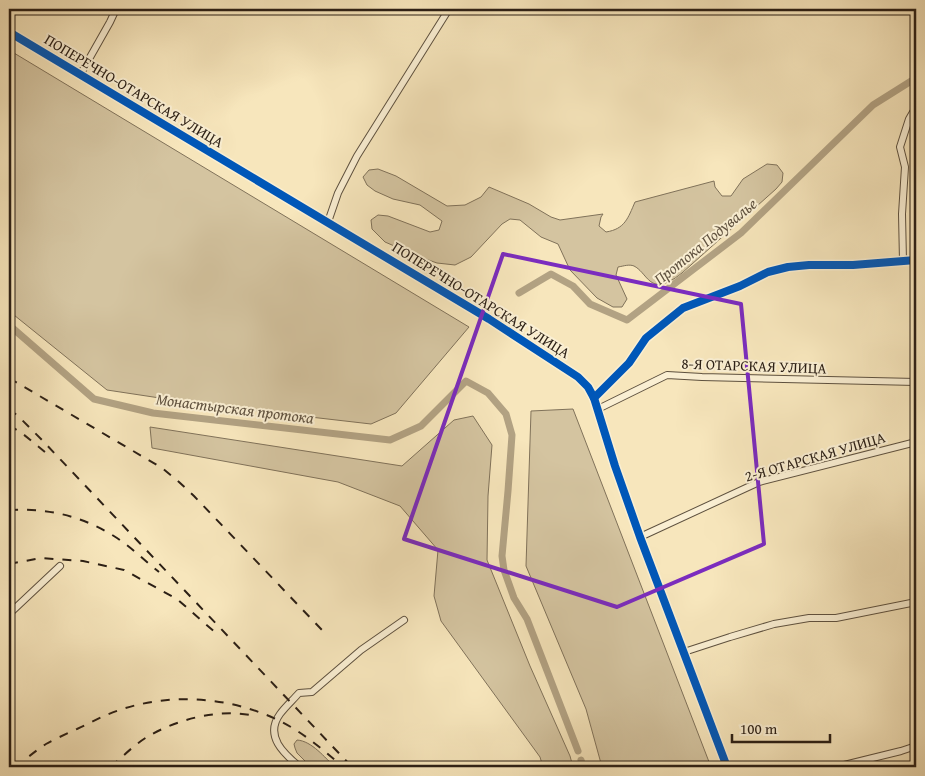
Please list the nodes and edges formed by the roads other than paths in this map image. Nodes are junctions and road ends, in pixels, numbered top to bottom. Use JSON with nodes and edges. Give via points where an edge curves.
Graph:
{"nodes":[{"id":1,"x":116,"y":9,"type":"edge"},
{"id":2,"x":449,"y":9,"type":"edge"},
{"id":3,"x":9,"y":32,"type":"edge"},
{"id":4,"x":80,"y":75,"type":"junction"},
{"id":5,"x":916,"y":107,"type":"edge"},
{"id":6,"x":328,"y":222,"type":"junction"},
{"id":7,"x":916,"y":260,"type":"edge"},
{"id":8,"x":902,"y":261,"type":"junction"},
{"id":9,"x":916,"y":382,"type":"edge"},
{"id":10,"x":594,"y":398,"type":"junction"},
{"id":11,"x":598,"y":409,"type":"junction"},
{"id":12,"x":916,"y":442,"type":"edge"},
{"id":13,"x":640,"y":537,"type":"junction"},
{"id":14,"x":60,"y":566,"type":"dead end"},
{"id":15,"x":916,"y":602,"type":"edge"},
{"id":16,"x":9,"y":614,"type":"edge"},
{"id":17,"x":404,"y":620,"type":"dead end"},
{"id":18,"x":684,"y":652,"type":"junction"},
{"id":19,"x":916,"y":746,"type":"edge"},
{"id":20,"x":300,"y":767,"type":"edge"},
{"id":21,"x":727,"y":767,"type":"edge"},
{"id":22,"x":836,"y":767,"type":"edge"}],
"edges":[{"from":1,"to":4,"type":"street"},
{"from":2,"to":6,"type":"street","via":[[357,156],[338,193]]},
{"from":3,"to":4,"type":"street","name":"ПОПЕРЕЧНО-ОТАРСКАЯ УЛИЦА"},
{"from":4,"to":6,"type":"street","name":"ПОПЕРЕЧНО-ОТАРСКАЯ УЛИЦА"},
{"from":5,"to":8,"type":"street","via":[[900,147],[905,167]]},
{"from":6,"to":10,"type":"street","name":"ПОПЕРЕЧНО-ОТАРСКАЯ УЛИЦА","via":[[556,361],[578,377]]},
{"from":7,"to":8,"type":"street"},
{"from":8,"to":10,"type":"street","via":[[788,267],[768,272],[683,308],[646,338],[629,364]]},
{"from":9,"to":11,"type":"street","name":"8-Я ОТАРСКАЯ УЛИЦА","via":[[667,375]]},
{"from":10,"to":11,"type":"street","name":"ПОПЕРЕЧНО-ОТАРСКАЯ УЛИЦА"},
{"from":11,"to":13,"type":"street","name":"ПОПЕРЕЧНО-ОТАРСКАЯ УЛИЦА"},
{"from":12,"to":13,"type":"street","name":"2-Я ОТАРСКАЯ УЛИЦА","via":[[759,482]]},
{"from":13,"to":18,"type":"street","name":"ПОПЕРЕЧНО-ОТАРСКАЯ УЛИЦА"},
{"from":14,"to":16,"type":"street"},
{"from":15,"to":18,"type":"street","via":[[836,618],[809,618],[774,624]]},
{"from":17,"to":20,"type":"street","via":[[360,650],[312,692],[299,693],[280,714],[274,733],[277,742]]},
{"from":18,"to":21,"type":"street","name":"ПОПЕРЕЧНО-ОТАРСКАЯ УЛИЦА"},
{"from":19,"to":22,"type":"street"}]}
